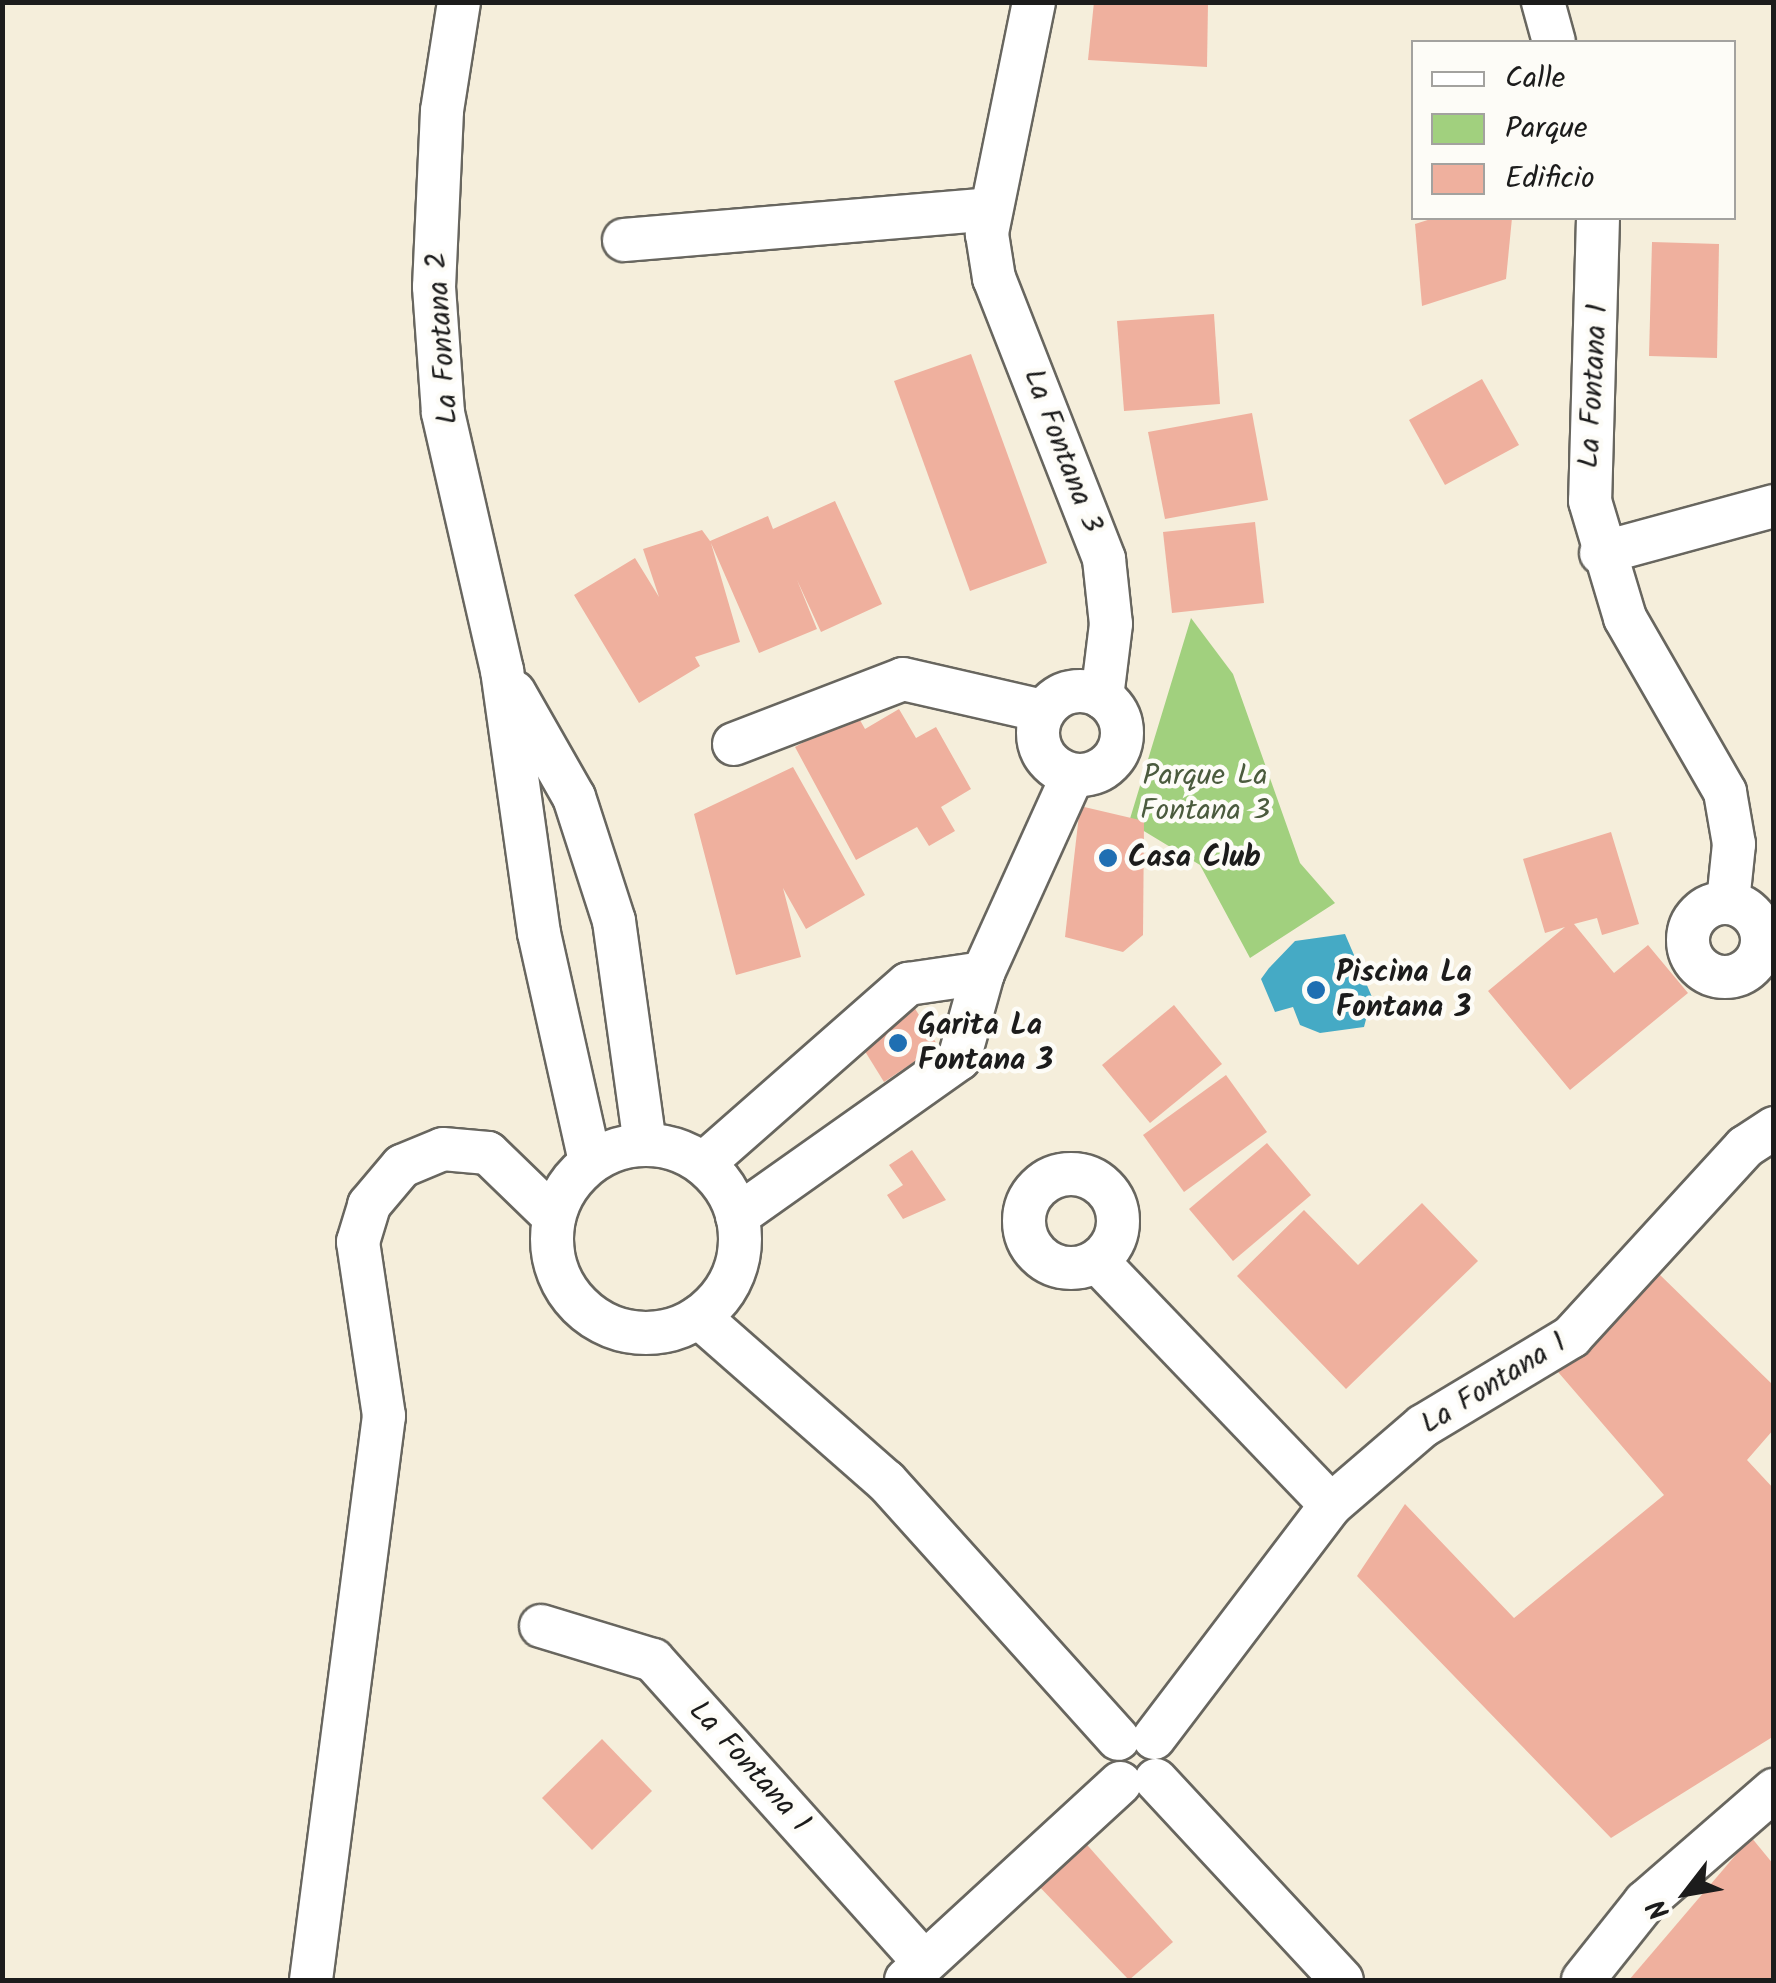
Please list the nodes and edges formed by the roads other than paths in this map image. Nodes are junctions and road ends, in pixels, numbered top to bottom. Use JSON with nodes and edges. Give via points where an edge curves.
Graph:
{"nodes":[{"id":1,"x":458,"y":2,"type":"edge"},
{"id":2,"x":1034,"y":2,"type":"edge"},
{"id":3,"x":1543,"y":2,"type":"edge"},
{"id":4,"x":1553,"y":40,"type":"edge"},
{"id":5,"x":990,"y":209,"type":"junction"},
{"id":6,"x":1598,"y":220,"type":"edge"},
{"id":7,"x":624,"y":240,"type":"dead end"},
{"id":8,"x":1774,"y":506,"type":"edge"},
{"id":9,"x":1602,"y":553,"type":"junction"},
{"id":10,"x":502,"y":670,"type":"junction"},
{"id":11,"x":1102,"y":696,"type":"junction"},
{"id":12,"x":1044,"y":711,"type":"junction"},
{"id":13,"x":734,"y":744,"type":"dead end"},
{"id":14,"x":1073,"y":775,"type":"junction"},
{"id":15,"x":1728,"y":902,"type":"dead end"},
{"id":16,"x":984,"y":972,"type":"junction"},
{"id":17,"x":1774,"y":1128,"type":"edge"},
{"id":18,"x":645,"y":1145,"type":"junction"},
{"id":19,"x":590,"y":1162,"type":"junction"},
{"id":20,"x":703,"y":1164,"type":"junction"},
{"id":21,"x":737,"y":1216,"type":"junction"},
{"id":22,"x":554,"y":1217,"type":"junction"},
{"id":23,"x":1097,"y":1261,"type":"dead end"},
{"id":24,"x":708,"y":1309,"type":"junction"},
{"id":25,"x":1331,"y":1505,"type":"junction"},
{"id":26,"x":541,"y":1626,"type":"dead end"},
{"id":27,"x":1136,"y":1739,"type":"junction"},
{"id":28,"x":1138,"y":1782,"type":"junction"},
{"id":29,"x":1774,"y":1790,"type":"edge"},
{"id":30,"x":914,"y":1971,"type":"edge"},
{"id":31,"x":310,"y":1980,"type":"edge"},
{"id":32,"x":1342,"y":1980,"type":"edge"},
{"id":33,"x":1583,"y":1980,"type":"edge"}],
"edges":[{"from":1,"to":10,"type":"street","name":"La Fontana 2","via":[[442,111],[438,341],[443,413]]},
{"from":2,"to":5,"type":"street","name":"La Fontana 3"},
{"from":3,"to":4,"type":"street"},
{"from":5,"to":7,"type":"street"},
{"from":5,"to":11,"type":"street","name":"La Fontana 3","via":[[994,278],[1104,559],[1111,624]]},
{"from":6,"to":9,"type":"street","name":"La Fontana 1","via":[[1587,446]]},
{"from":8,"to":9,"type":"street"},
{"from":9,"to":15,"type":"street","name":"La Fontana 1","via":[[1625,618],[1724,792],[1734,844]]},
{"from":10,"to":18,"type":"street","name":"La Fontana 2","via":[[574,797],[614,921]]},
{"from":10,"to":19,"type":"street","name":"La Fontana 2","via":[[540,933]]},
{"from":11,"to":12,"type":"street","via":[[1064,694]]},
{"from":11,"to":14,"type":"street","via":[[1119,716],[1122,742],[1109,764]]},
{"from":12,"to":13,"type":"street","via":[[903,679]]},
{"from":12,"to":14,"type":"street","via":[[1046,758]]},
{"from":14,"to":16,"type":"street"},
{"from":16,"to":20,"type":"street","via":[[908,984]]},
{"from":16,"to":21,"type":"street","via":[[959,1059]]},
{"from":17,"to":25,"type":"street","name":"La Fontana 1","via":[[1745,1146],[1571,1337],[1423,1426]]},
{"from":18,"to":19,"type":"street"},
{"from":18,"to":20,"type":"street"},
{"from":19,"to":22,"type":"street"},
{"from":20,"to":21,"type":"street"},
{"from":21,"to":24,"type":"street","via":[[739,1252]]},
{"from":22,"to":24,"type":"street","via":[[557,1272],[592,1316],[645,1334]]},
{"from":22,"to":31,"type":"street","via":[[488,1153],[443,1149],[402,1166],[369,1206],[358,1242],[384,1416]]},
{"from":23,"to":25,"type":"street"},
{"from":24,"to":27,"type":"street"},
{"from":25,"to":27,"type":"street","name":"La Fontana 1"},
{"from":26,"to":30,"type":"street","name":"La Fontana 1","via":[[653,1660]]},
{"from":27,"to":28,"type":"street","via":[[1164,1759]]},
{"from":28,"to":30,"type":"street","name":"La Fontana 1"},
{"from":28,"to":32,"type":"street"},
{"from":29,"to":33,"type":"street","via":[[1644,1902]]}]}
